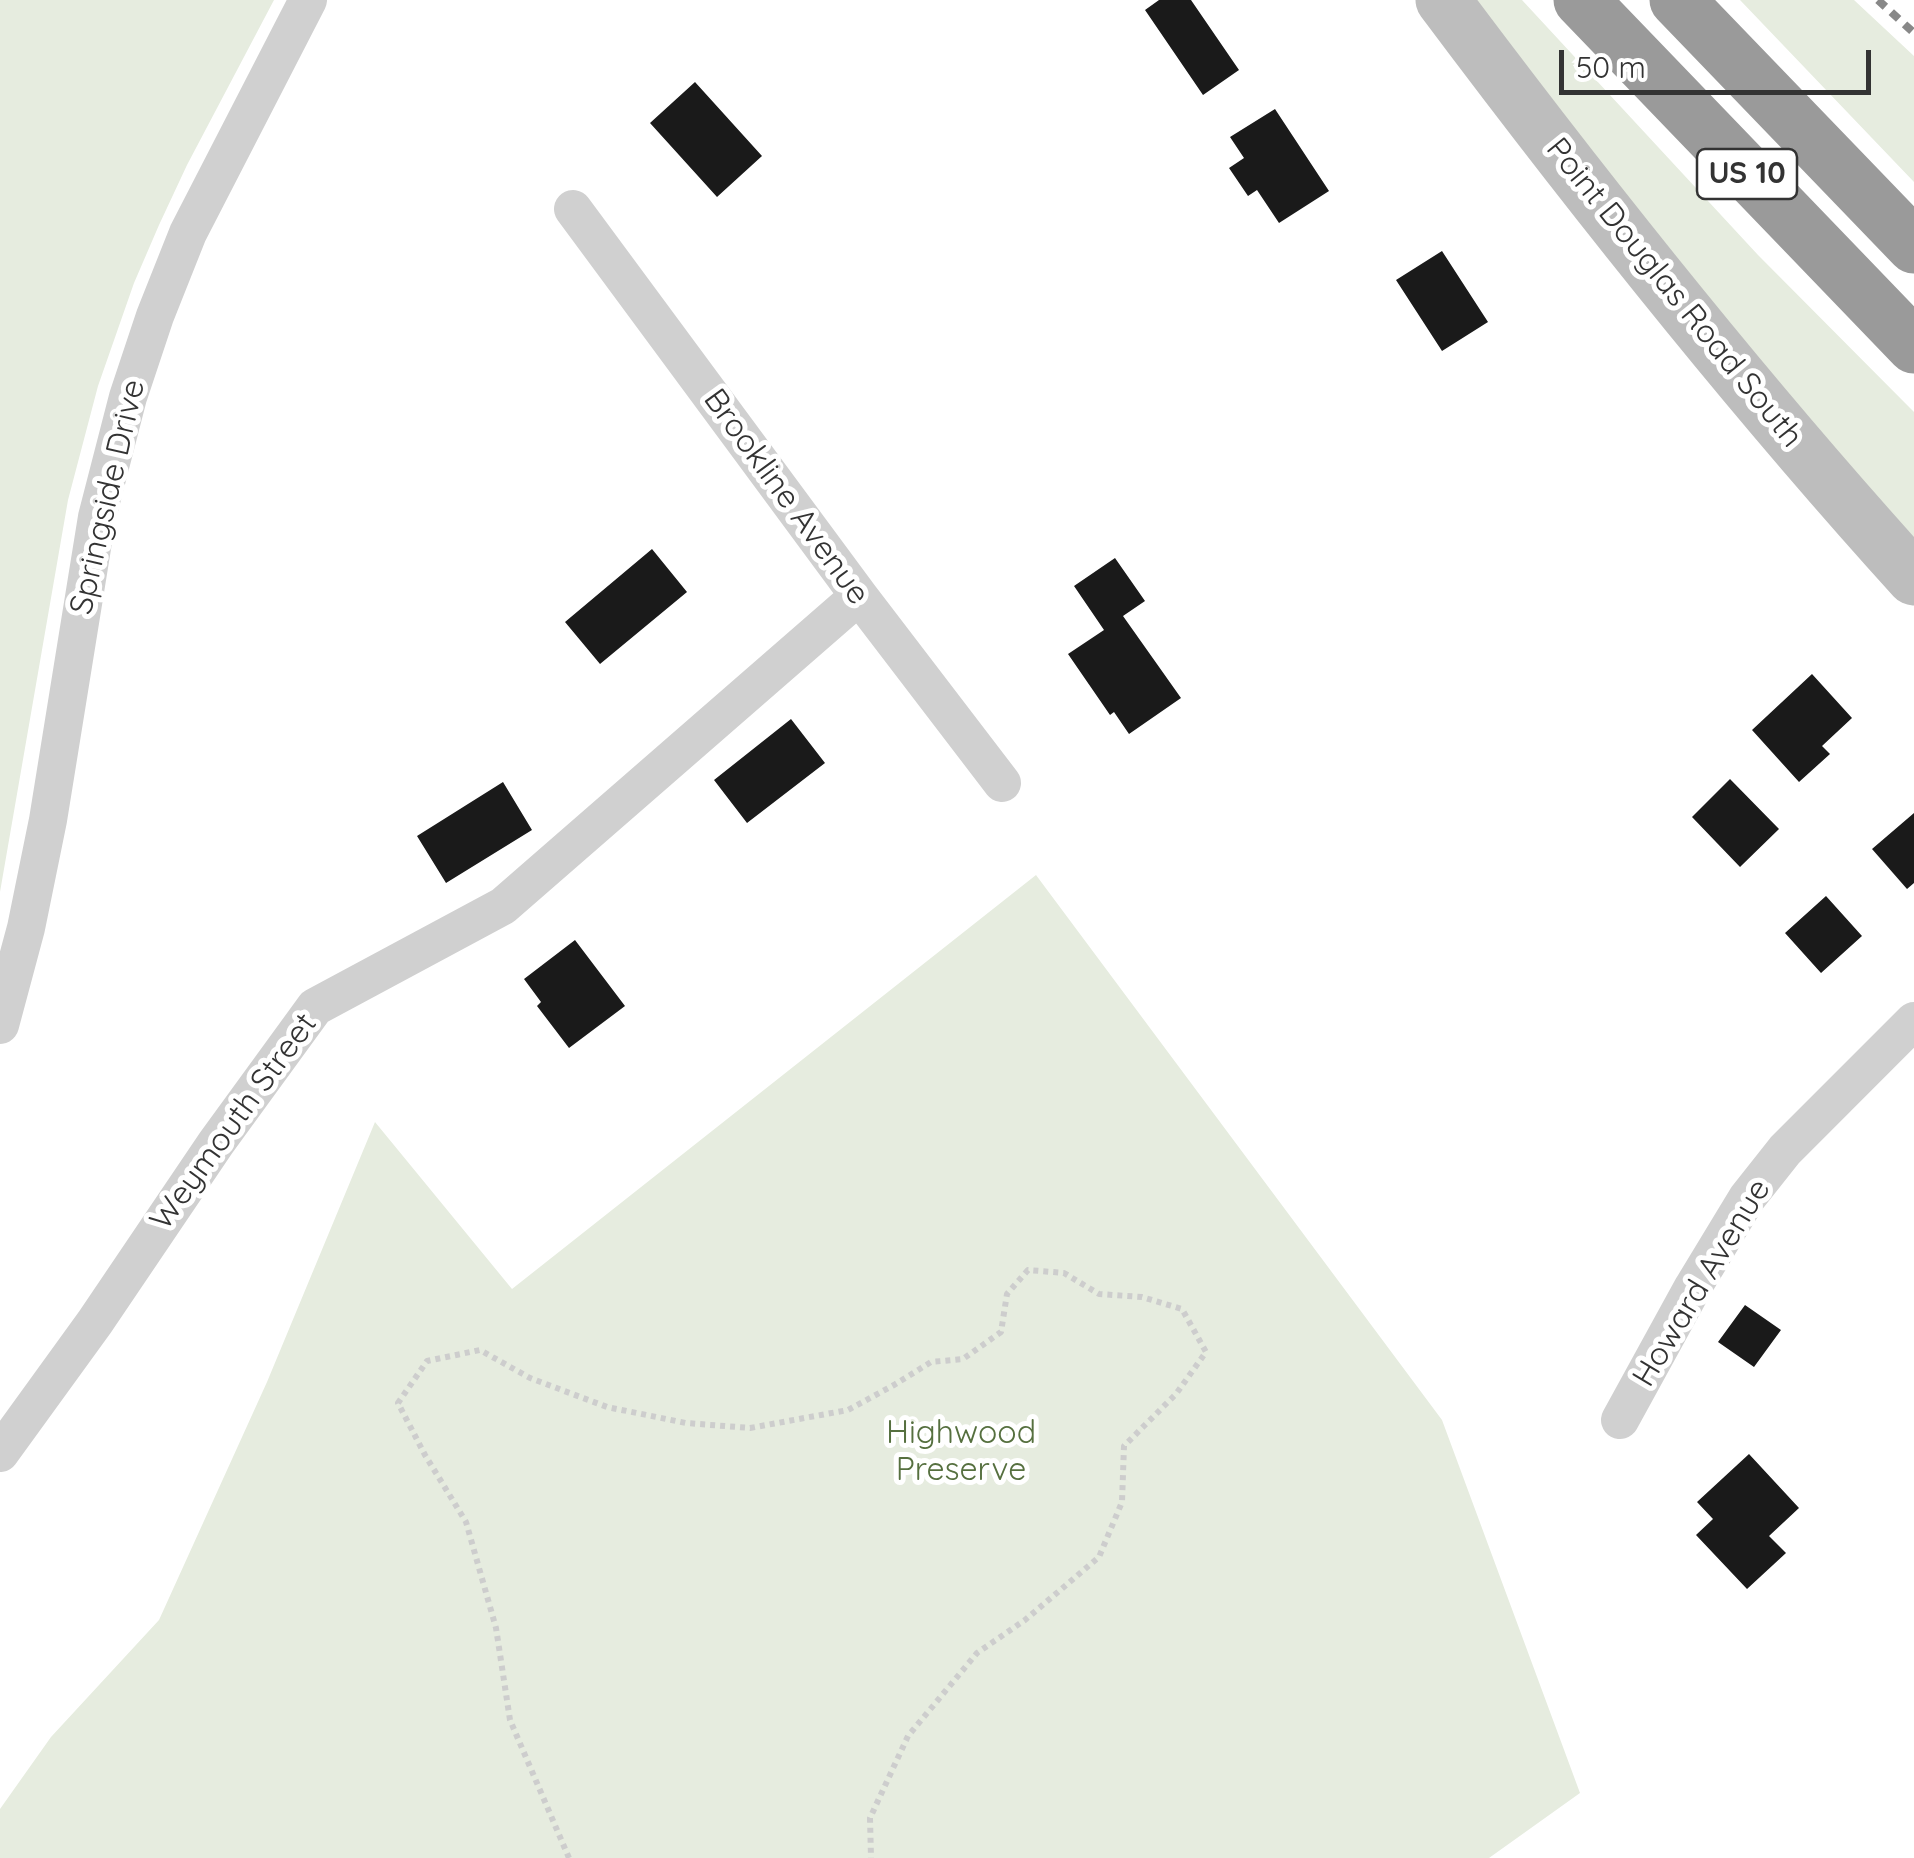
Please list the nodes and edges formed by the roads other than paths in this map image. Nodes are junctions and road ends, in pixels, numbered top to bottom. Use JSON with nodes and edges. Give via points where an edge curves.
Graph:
{"nodes":[{"id":1,"x":308,"y":0,"type":"edge"},
{"id":2,"x":1443,"y":0,"type":"edge"},
{"id":3,"x":1582,"y":0,"type":"edge"},
{"id":4,"x":1677,"y":0,"type":"edge"},
{"id":5,"x":574,"y":209,"type":"dead end"},
{"id":6,"x":1914,"y":246,"type":"edge"},
{"id":7,"x":1914,"y":346,"type":"edge"},
{"id":8,"x":1914,"y":578,"type":"edge"},
{"id":9,"x":858,"y":596,"type":"junction"},
{"id":10,"x":1002,"y":783,"type":"dead end"},
{"id":11,"x":1914,"y":1021,"type":"edge"},
{"id":12,"x":0,"y":1025,"type":"edge"},
{"id":13,"x":1620,"y":1420,"type":"dead end"},
{"id":14,"x":0,"y":1453,"type":"edge"}],
"edges":[{"from":1,"to":12,"type":"street","name":"Springside Drive","via":[[188,233],[128,397],[97,517],[48,820]]},
{"from":2,"to":8,"type":"street","name":"Point Douglas Road South","via":[[1671,294]]},
{"from":3,"to":7,"type":"highway","number":"US 10"},
{"from":4,"to":6,"type":"highway","number":"US 10"},
{"from":5,"to":9,"type":"street","name":"Brookline Avenue"},
{"from":9,"to":10,"type":"street","name":"Brookline Avenue"},
{"from":9,"to":14,"type":"street","name":"Weymouth Street","via":[[503,906],[315,1007]]},
{"from":11,"to":13,"type":"street","name":"Howard Avenue","via":[[1785,1150],[1747,1198]]}]}
